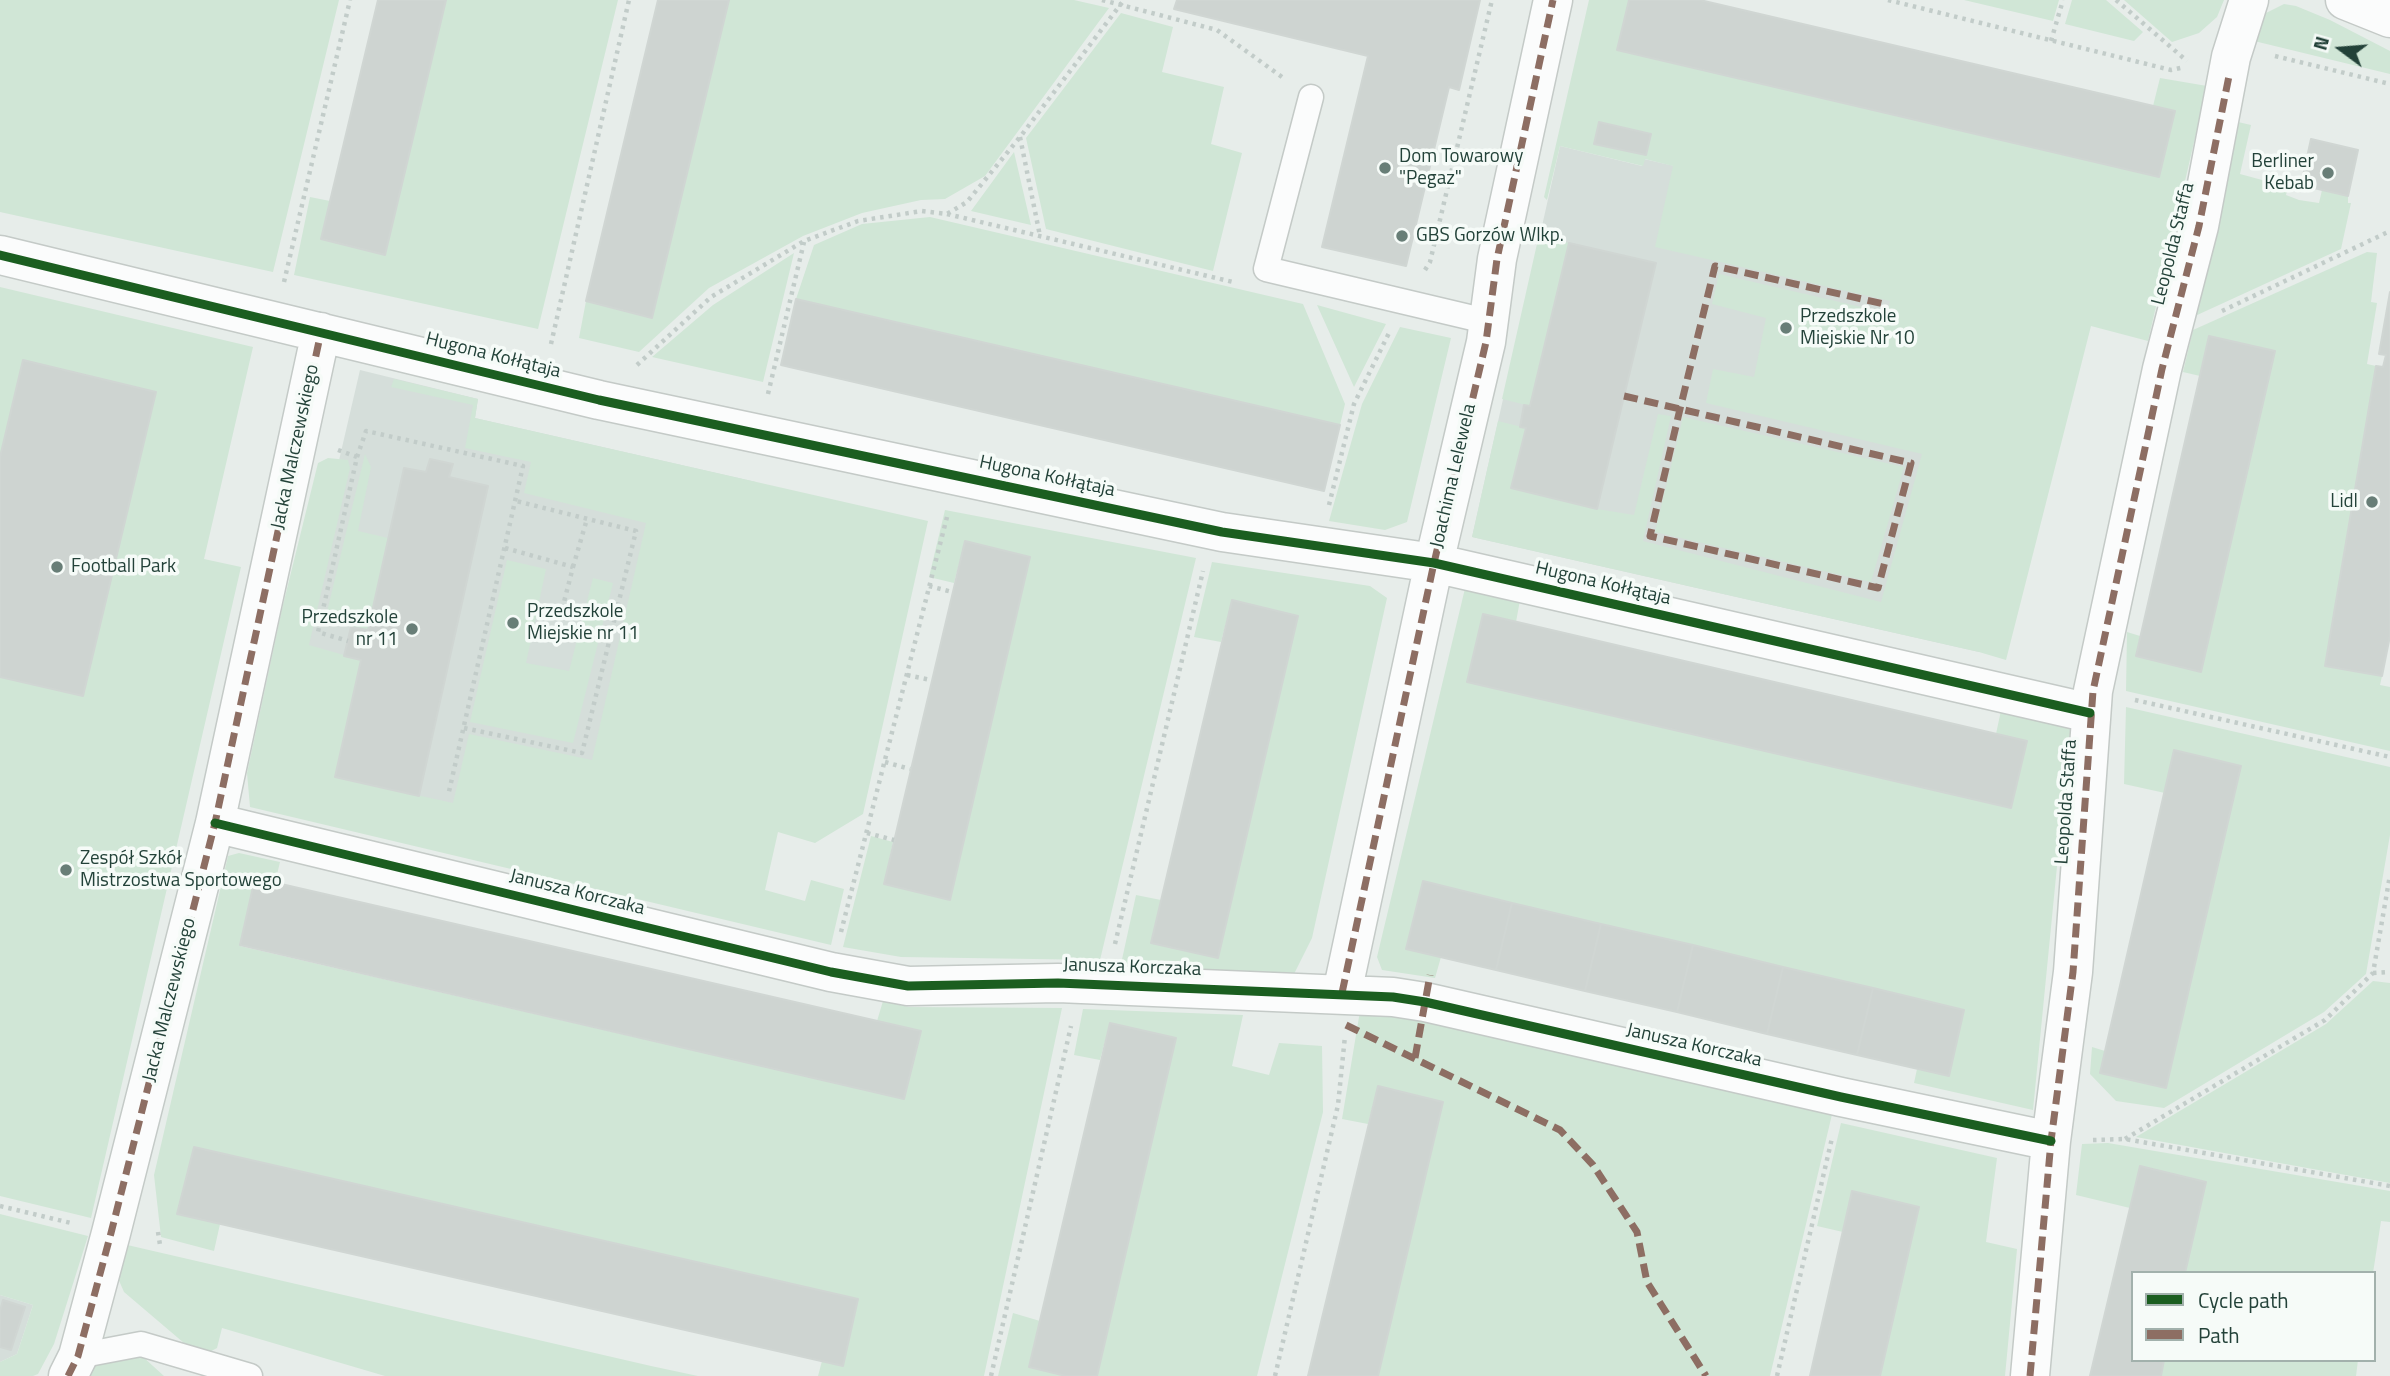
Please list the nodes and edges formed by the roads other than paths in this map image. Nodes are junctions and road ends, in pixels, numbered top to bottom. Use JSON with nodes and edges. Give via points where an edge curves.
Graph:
{"nodes":[{"id":1,"x":1553,"y":0,"type":"edge"},
{"id":2,"x":2249,"y":0,"type":"edge"},
{"id":3,"x":2345,"y":0,"type":"edge"},
{"id":4,"x":2390,"y":18,"type":"edge"},
{"id":5,"x":1311,"y":97,"type":"road end"},
{"id":6,"x":0,"y":255,"type":"edge"},
{"id":7,"x":1490,"y":322,"type":"junction"},
{"id":8,"x":321,"y":332,"type":"junction"},
{"id":9,"x":1434,"y":563,"type":"junction"},
{"id":10,"x":2091,"y":702,"type":"junction"},
{"id":11,"x":215,"y":823,"type":"junction"},
{"id":12,"x":1342,"y":993,"type":"junction"},
{"id":13,"x":2050,"y":1141,"type":"junction"},
{"id":14,"x":73,"y":1366,"type":"edge"},
{"id":15,"x":250,"y":1376,"type":"edge"},
{"id":16,"x":2031,"y":1376,"type":"edge"}],
"edges":[{"from":1,"to":7,"type":"street","name":"Joachima Lelewela","via":[[1497,259]]},
{"from":2,"to":10,"type":"street","name":"Leopolda Staffa","via":[[2230,66],[2199,226],[2170,335]]},
{"from":3,"to":4,"type":"street"},
{"from":5,"to":7,"type":"lane","via":[[1266,269]]},
{"from":6,"to":8,"type":"street","name":"Hugona Kołłątaja"},
{"from":7,"to":9,"type":"street","name":"Joachima Lelewela"},
{"from":8,"to":9,"type":"street","name":"Hugona Kołłątaja","via":[[599,400],[1222,532]]},
{"from":8,"to":11,"type":"street","name":"Jacka Malczewskiego"},
{"from":9,"to":10,"type":"street","name":"Hugona Kołłątaja"},
{"from":9,"to":12,"type":"street","name":"Joachima Lelewela"},
{"from":10,"to":13,"type":"street","name":"Leopolda Staffa","via":[[2073,972]]},
{"from":11,"to":12,"type":"street","name":"Janusza Korczaka","via":[[831,972],[908,986],[1097,984]]},
{"from":11,"to":14,"type":"street","name":"Jacka Malczewskiego"},
{"from":12,"to":13,"type":"street","name":"Janusza Korczaka","via":[[1425,1002]]},
{"from":13,"to":16,"type":"street","name":"Leopolda Staffa"},
{"from":14,"to":15,"type":"lane","via":[[141,1344]]}]}
